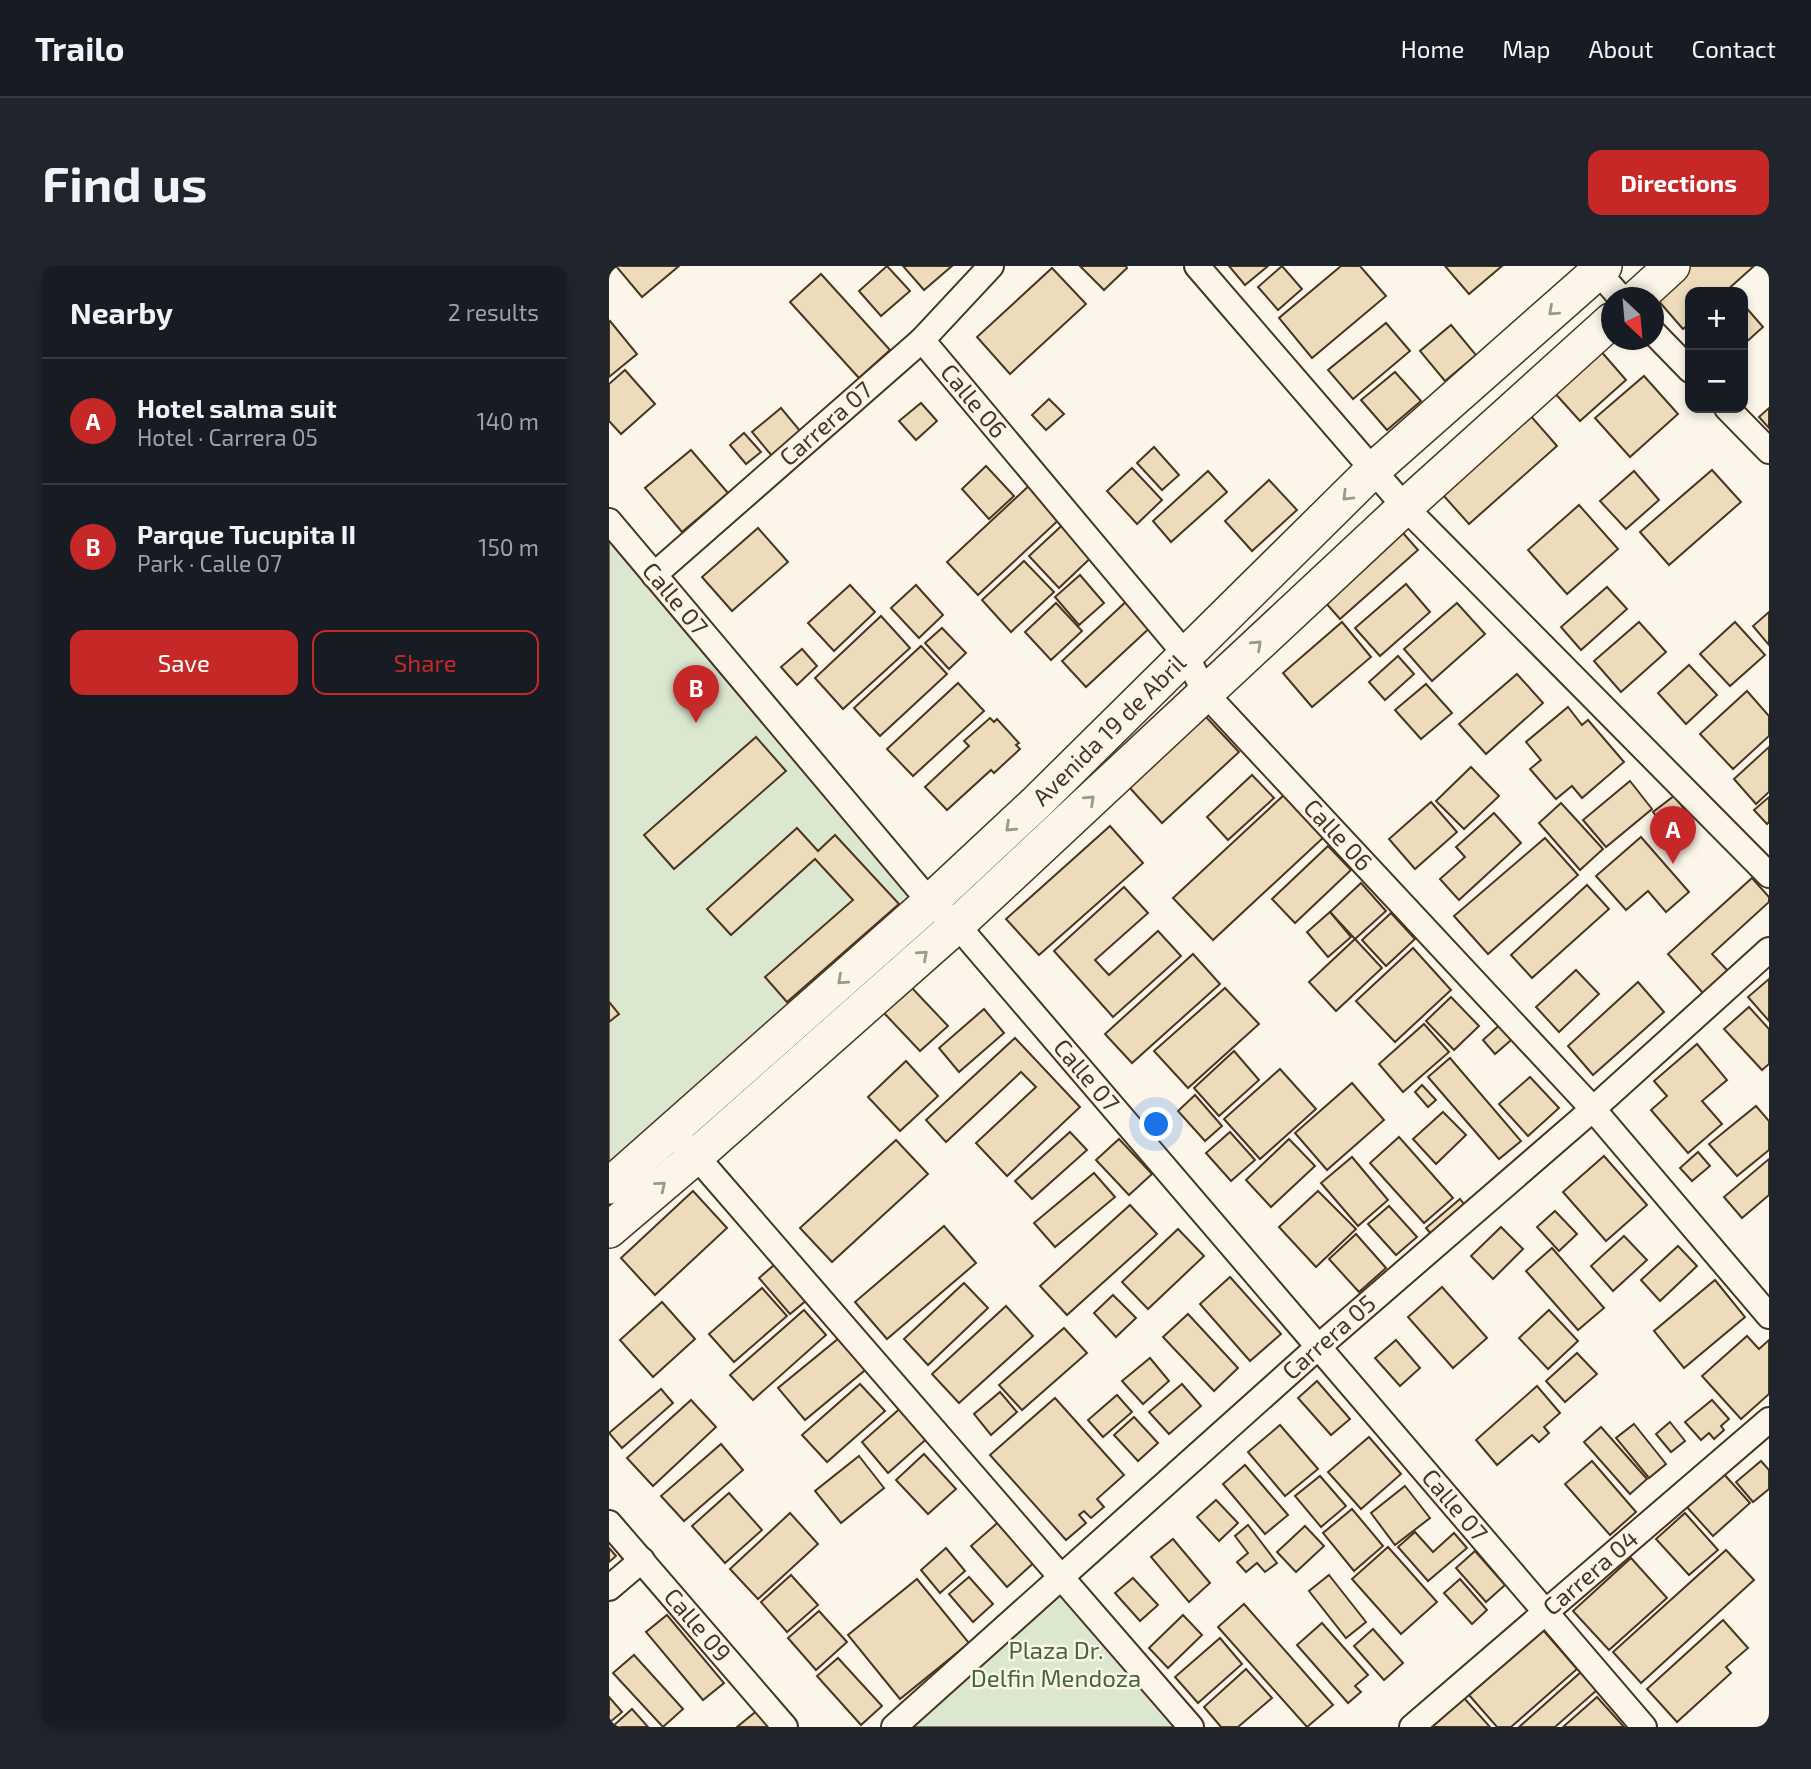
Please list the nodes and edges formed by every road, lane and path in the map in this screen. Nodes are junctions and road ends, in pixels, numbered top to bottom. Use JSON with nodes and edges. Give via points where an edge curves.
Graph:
{"nodes":[{"id":1,"x":991,"y":266,"type":"edge"},
{"id":2,"x":1197,"y":266,"type":"edge"},
{"id":3,"x":1672,"y":266,"type":"edge"},
{"id":4,"x":1598,"y":268,"type":"edge"},
{"id":5,"x":1613,"y":287,"type":"edge"},
{"id":6,"x":1649,"y":287,"type":"edge"},
{"id":7,"x":1601,"y":331,"type":"edge"},
{"id":8,"x":922,"y":341,"type":"junction"},
{"id":9,"x":1664,"y":343,"type":"edge"},
{"id":10,"x":1685,"y":365,"type":"edge"},
{"id":11,"x":1732,"y":413,"type":"edge"},
{"id":12,"x":1769,"y":451,"type":"edge"},
{"id":13,"x":1372,"y":471,"type":"junction"},
{"id":14,"x":1405,"y":507,"type":"junction"},
{"id":15,"x":609,"y":521,"type":"edge"},
{"id":16,"x":654,"y":575,"type":"junction"},
{"id":17,"x":1186,"y":655,"type":"junction"},
{"id":18,"x":1205,"y":693,"type":"junction"},
{"id":19,"x":1769,"y":875,"type":"edge"},
{"id":20,"x":930,"y":902,"type":"junction"},
{"id":21,"x":957,"y":925,"type":"junction"},
{"id":22,"x":1769,"y":950,"type":"edge"},
{"id":23,"x":1593,"y":1109,"type":"junction"},
{"id":24,"x":672,"y":1132,"type":"junction"},
{"id":25,"x":696,"y":1156,"type":"junction"},
{"id":26,"x":609,"y":1186,"type":"edge"},
{"id":27,"x":609,"y":1230,"type":"edge"},
{"id":28,"x":1769,"y":1316,"type":"edge"},
{"id":29,"x":1317,"y":1348,"type":"junction"},
{"id":30,"x":1769,"y":1420,"type":"edge"},
{"id":31,"x":609,"y":1524,"type":"edge"},
{"id":32,"x":642,"y":1560,"type":"junction"},
{"id":33,"x":1061,"y":1578,"type":"junction"},
{"id":34,"x":609,"y":1588,"type":"edge"},
{"id":35,"x":1543,"y":1612,"type":"junction"},
{"id":36,"x":785,"y":1727,"type":"edge"},
{"id":37,"x":894,"y":1727,"type":"edge"},
{"id":38,"x":1191,"y":1727,"type":"edge"},
{"id":39,"x":1412,"y":1727,"type":"edge"},
{"id":40,"x":1644,"y":1727,"type":"edge"}],
"edges":[{"from":1,"to":8,"type":"street","name":"Carrera 07"},
{"from":2,"to":13,"type":"street"},
{"from":3,"to":6,"type":"street"},
{"from":4,"to":5,"type":"street"},
{"from":4,"to":13,"type":"street","name":"Avenida 19 de Abril","one_way":true},
{"from":7,"to":14,"type":"street","name":"Avenida 19 de Abril"},
{"from":8,"to":16,"type":"street","name":"Carrera 07"},
{"from":8,"to":17,"type":"street","name":"Calle 06"},
{"from":9,"to":10,"type":"street"},
{"from":11,"to":12,"type":"street"},
{"from":13,"to":14,"type":"street"},
{"from":13,"to":17,"type":"street","name":"Avenida 19 de Abril","one_way":true},
{"from":18,"to":14,"type":"street","name":"Avenida 19 de Abril","one_way":true},
{"from":14,"to":19,"type":"street"},
{"from":15,"to":16,"type":"street","name":"Calle 07"},
{"from":16,"to":20,"type":"street","name":"Calle 07"},
{"from":17,"to":18,"type":"street","name":"Calle 06"},
{"from":17,"to":20,"type":"street","name":"Avenida 19 de Abril","one_way":true},
{"from":21,"to":18,"type":"street","name":"Avenida 19 de Abril","one_way":true},
{"from":18,"to":23,"type":"street","name":"Calle 06"},
{"from":20,"to":21,"type":"street","name":"Calle 07"},
{"from":20,"to":24,"type":"street","name":"Avenida 19 de Abril","one_way":true},
{"from":25,"to":21,"type":"street","name":"Avenida 19 de Abril","one_way":true},
{"from":21,"to":29,"type":"street","name":"Calle 07"},
{"from":22,"to":23,"type":"street","name":"Carrera 05"},
{"from":23,"to":28,"type":"street","name":"Calle 06"},
{"from":23,"to":29,"type":"street","name":"Carrera 05"},
{"from":24,"to":25,"type":"street"},
{"from":24,"to":26,"type":"street","name":"Avenida 19 de Abril"},
{"from":27,"to":25,"type":"street","name":"Avenida 19 de Abril","one_way":true},
{"from":25,"to":33,"type":"street"},
{"from":29,"to":33,"type":"street","name":"Carrera 05"},
{"from":29,"to":35,"type":"street","name":"Calle 07"},
{"from":30,"to":35,"type":"street","name":"Carrera 04"},
{"from":31,"to":32,"type":"street","name":"Calle 09"},
{"from":32,"to":34,"type":"street"},
{"from":32,"to":36,"type":"street","name":"Calle 09"},
{"from":33,"to":37,"type":"street","name":"Carrera 05"},
{"from":33,"to":38,"type":"street"},
{"from":35,"to":39,"type":"street","name":"Carrera 04"},
{"from":35,"to":40,"type":"street","name":"Calle 07"}]}
